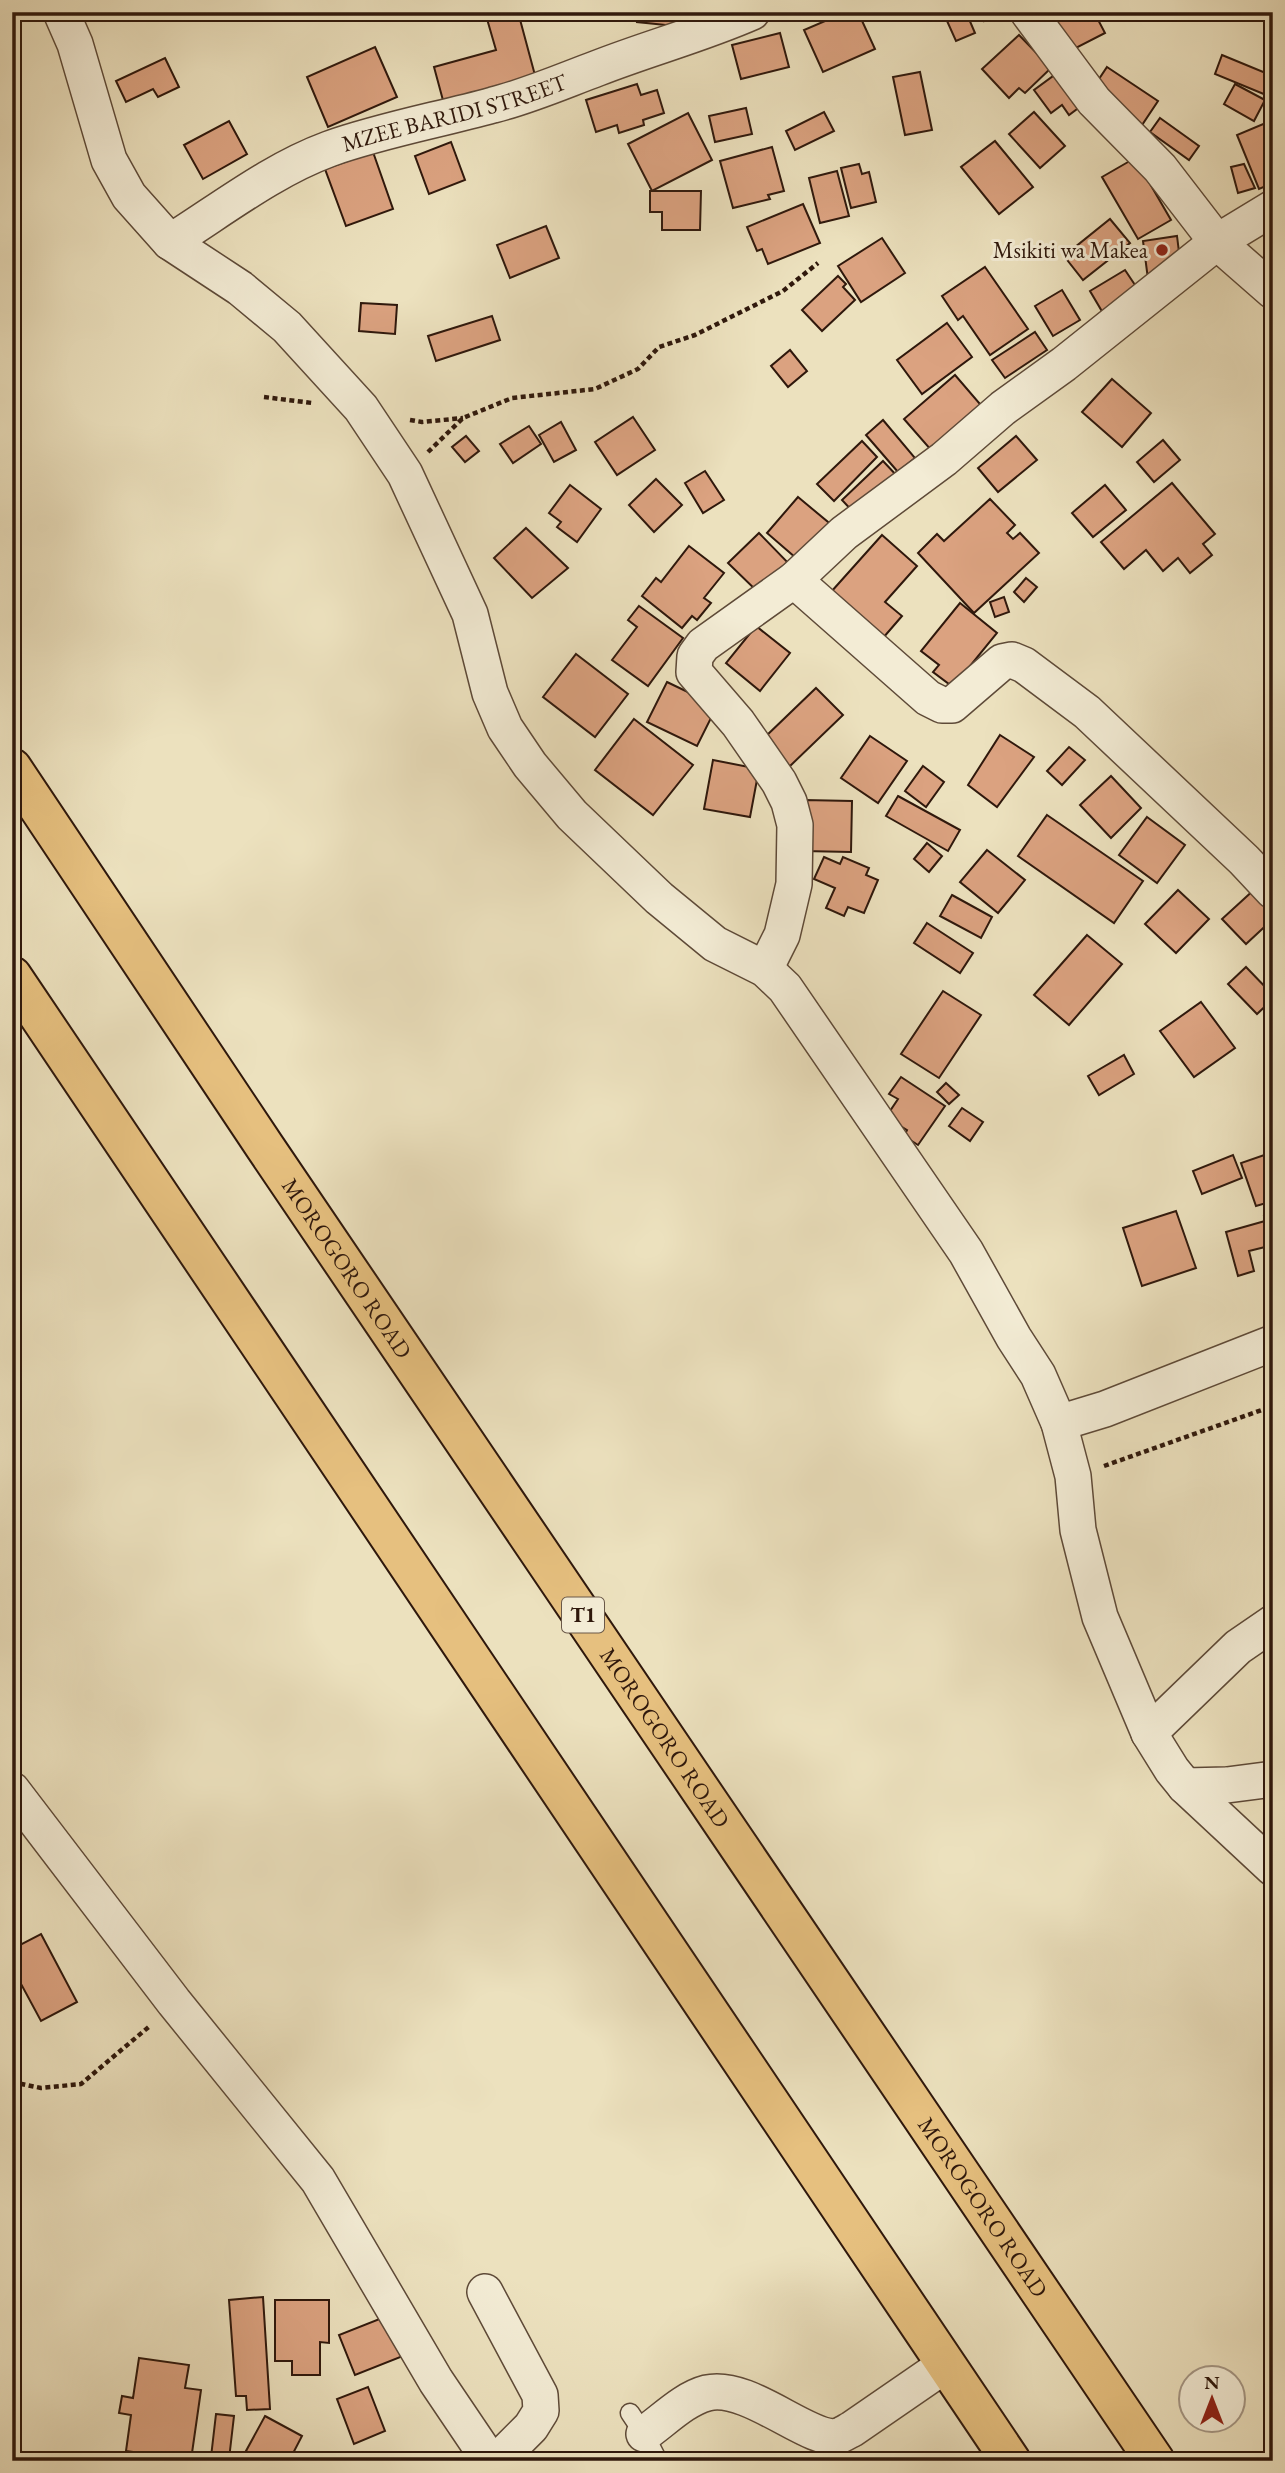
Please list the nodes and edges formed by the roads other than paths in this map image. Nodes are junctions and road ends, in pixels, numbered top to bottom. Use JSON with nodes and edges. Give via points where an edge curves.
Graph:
{"nodes":[{"id":1,"x":61,"y":12,"type":"edge"},
{"id":2,"x":752,"y":12,"type":"edge"},
{"id":3,"x":1028,"y":12,"type":"edge"},
{"id":4,"x":1273,"y":208,"type":"edge"},
{"id":5,"x":170,"y":243,"type":"junction"},
{"id":6,"x":1217,"y":243,"type":"junction"},
{"id":7,"x":1273,"y":291,"type":"edge"},
{"id":8,"x":794,"y":580,"type":"junction"},
{"id":9,"x":12,"y":768,"type":"edge"},
{"id":10,"x":1273,"y":891,"type":"edge"},
{"id":11,"x":765,"y":969,"type":"junction"},
{"id":12,"x":12,"y":976,"type":"edge"},
{"id":13,"x":1273,"y":1343,"type":"edge"},
{"id":14,"x":1059,"y":1423,"type":"junction"},
{"id":15,"x":1273,"y":1623,"type":"edge"},
{"id":16,"x":1149,"y":1733,"type":"junction"},
{"id":17,"x":1273,"y":1779,"type":"edge"},
{"id":18,"x":1185,"y":1786,"type":"junction"},
{"id":19,"x":12,"y":1790,"type":"edge"},
{"id":20,"x":1273,"y":1868,"type":"edge"},
{"id":21,"x":485,"y":2291,"type":"dead end"},
{"id":22,"x":945,"y":2365,"type":"junction"},
{"id":23,"x":644,"y":2436,"type":"edge"},
{"id":24,"x":490,"y":2461,"type":"edge"},
{"id":25,"x":497,"y":2461,"type":"edge"},
{"id":26,"x":1011,"y":2461,"type":"edge"},
{"id":27,"x":1155,"y":2461,"type":"edge"}],
"edges":[{"from":1,"to":5,"type":"street","via":[[109,160],[129,196]]},
{"from":2,"to":5,"type":"street","name":"MZEE BARIDI STREET","via":[[554,87],[329,149],[290,166]]},
{"from":3,"to":6,"type":"street","via":[[1094,101],[1160,169]]},
{"from":4,"to":6,"type":"street"},
{"from":5,"to":11,"type":"street","via":[[240,288],[287,327],[361,408],[405,474],[470,614],[490,693],[505,728],[530,765],[572,815],[659,898],[715,943]]},
{"from":6,"to":7,"type":"street"},
{"from":6,"to":8,"type":"street","via":[[844,533]]},
{"from":8,"to":10,"type":"street","via":[[928,698],[942,705],[952,705],[1002,662],[1024,665],[1087,712]]},
{"from":8,"to":11,"type":"street","via":[[703,645],[693,664],[694,672],[738,723],[779,782],[795,825],[794,884],[782,935]]},
{"from":9,"to":27,"type":"highway","name":"MOROGORO ROAD","number":"T1"},
{"from":11,"to":14,"type":"street","via":[[785,988],[966,1252],[1038,1375]]},
{"from":12,"to":22,"type":"highway"},
{"from":13,"to":14,"type":"street"},
{"from":14,"to":16,"type":"street","via":[[1073,1476],[1078,1530],[1100,1617]]},
{"from":15,"to":16,"type":"street","via":[[1238,1647]]},
{"from":16,"to":18,"type":"street"},
{"from":17,"to":18,"type":"street"},
{"from":18,"to":20,"type":"street"},
{"from":19,"to":24,"type":"street","via":[[318,2180],[436,2381]]},
{"from":21,"to":25,"type":"street","via":[[540,2395],[541,2411],[531,2427]]},
{"from":22,"to":23,"type":"street","via":[[836,2437],[727,2391],[691,2399]]},
{"from":22,"to":26,"type":"highway"}]}
